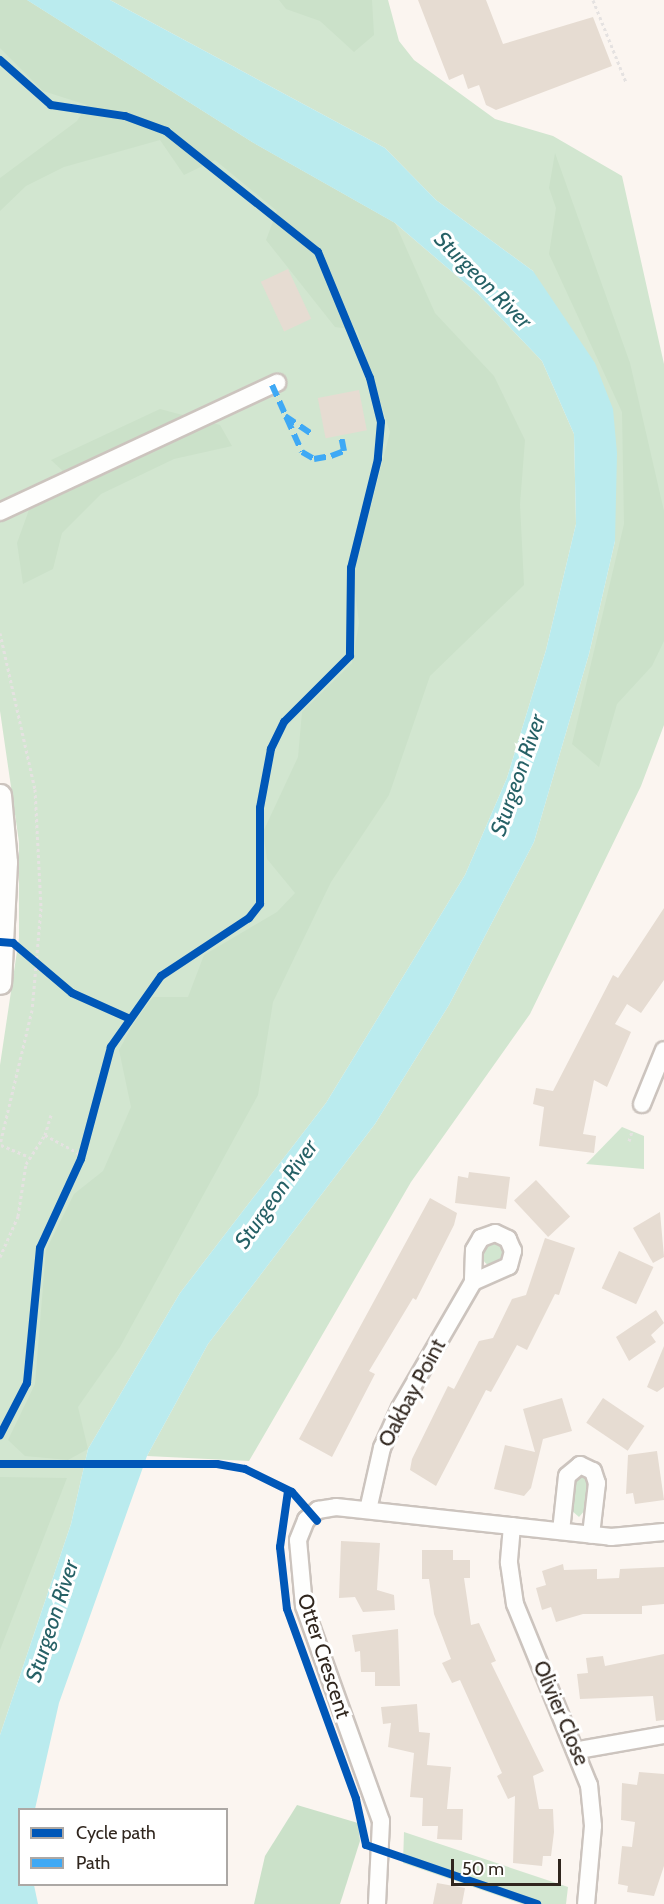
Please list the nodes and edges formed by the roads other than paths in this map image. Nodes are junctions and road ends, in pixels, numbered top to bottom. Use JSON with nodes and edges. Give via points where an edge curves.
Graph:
{"nodes":[{"id":1,"x":277,"y":383,"type":"dead end"},
{"id":2,"x":0,"y":512,"type":"edge"},
{"id":3,"x":0,"y":795,"type":"edge"},
{"id":4,"x":0,"y":983,"type":"edge"},
{"id":5,"x":664,"y":1050,"type":"edge"},
{"id":6,"x":642,"y":1104,"type":"dead end"},
{"id":7,"x":473,"y":1282,"type":"dead end"},
{"id":8,"x":368,"y":1510,"type":"junction"},
{"id":9,"x":512,"y":1526,"type":"junction"},
{"id":10,"x":561,"y":1531,"type":"junction"},
{"id":11,"x":664,"y":1532,"type":"edge"},
{"id":12,"x":591,"y":1535,"type":"junction"},
{"id":13,"x":664,"y":1735,"type":"edge"},
{"id":14,"x":579,"y":1750,"type":"junction"},
{"id":15,"x":377,"y":1904,"type":"edge"},
{"id":16,"x":586,"y":1904,"type":"edge"}],
"edges":[{"from":1,"to":2,"type":"street"},
{"from":3,"to":4,"type":"main road","via":[[6,871]]},
{"from":5,"to":6,"type":"street"},
{"from":7,"to":8,"type":"street","name":"Oakbay Point","via":[[390,1428]]},
{"from":8,"to":9,"type":"street","name":"Otter Crescent"},
{"from":8,"to":15,"type":"street","name":"Otter Crescent","via":[[318,1510],[303,1526],[298,1548],[309,1623],[381,1821]]},
{"from":9,"to":10,"type":"street","name":"Otter Crescent"},
{"from":9,"to":14,"type":"street","name":"Olivier Close","via":[[508,1563],[515,1604]]},
{"from":10,"to":12,"type":"street","name":"Otter Crescent"},
{"from":10,"to":12,"type":"street","via":[[567,1476],[580,1465],[593,1471],[597,1483]]},
{"from":11,"to":12,"type":"street","name":"Otter Crescent"},
{"from":13,"to":14,"type":"street"},
{"from":14,"to":16,"type":"street","name":"Olivier Close","via":[[593,1807]]}]}
